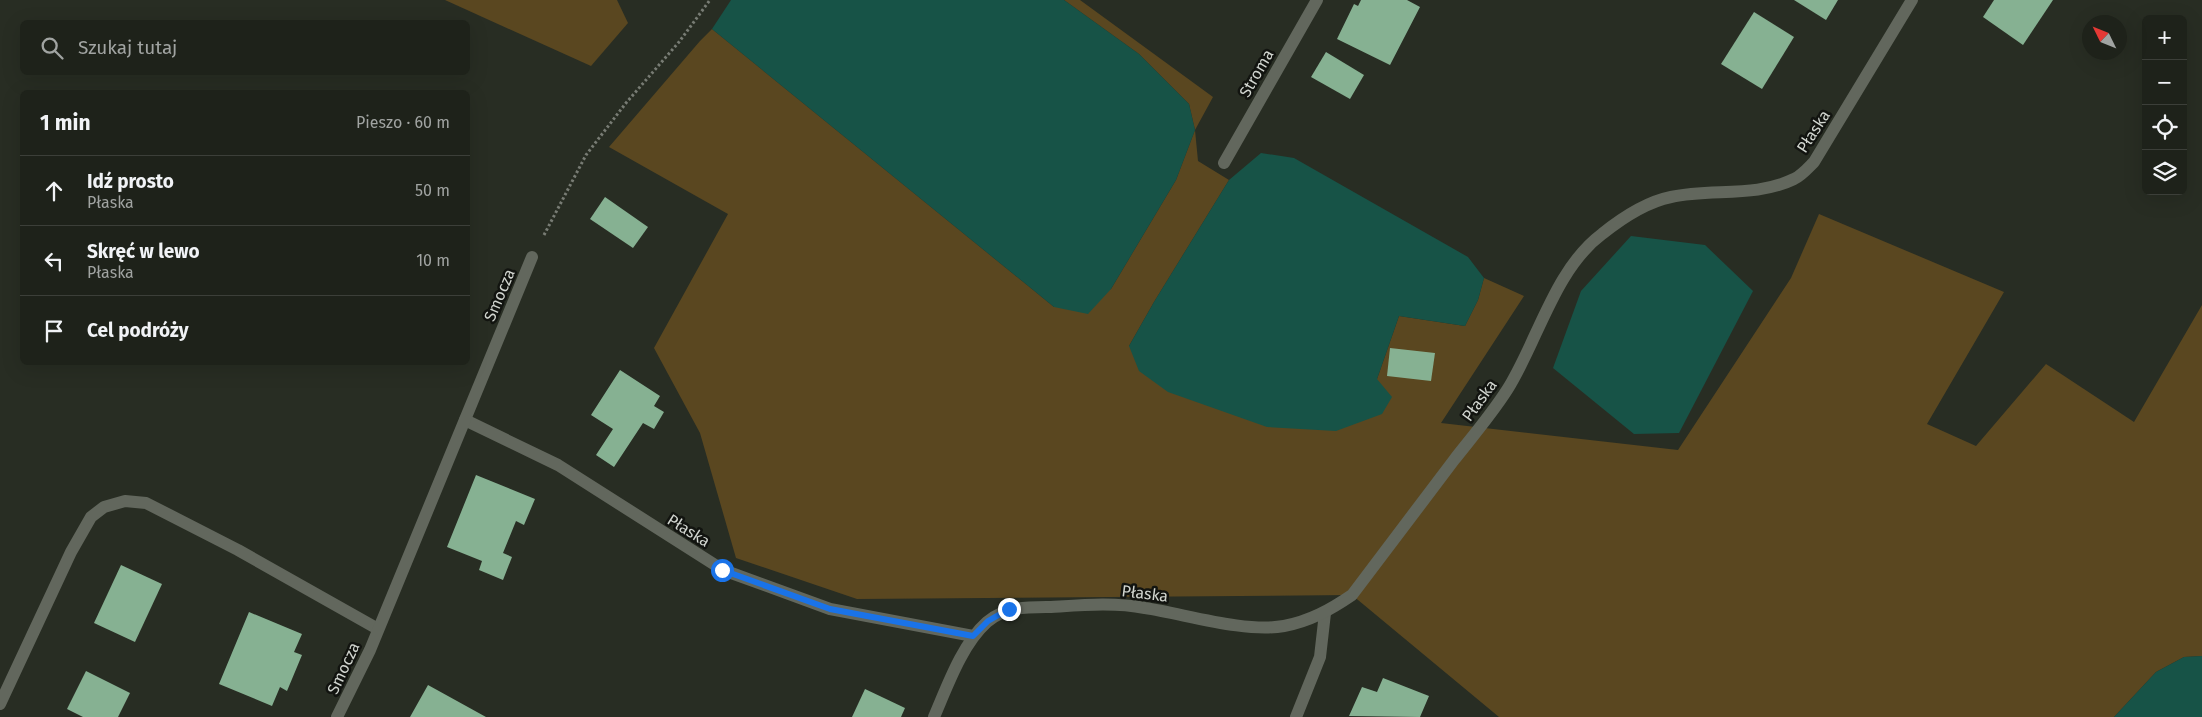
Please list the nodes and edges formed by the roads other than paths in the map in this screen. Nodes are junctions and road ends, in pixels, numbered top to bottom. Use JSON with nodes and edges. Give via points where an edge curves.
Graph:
{"nodes":[{"id":1,"x":1317,"y":0,"type":"edge"},
{"id":2,"x":1912,"y":0,"type":"edge"},
{"id":3,"x":1224,"y":163,"type":"dead end"},
{"id":4,"x":532,"y":256,"type":"road end"},
{"id":5,"x":464,"y":420,"type":"junction"},
{"id":6,"x":1325,"y":613,"type":"junction"},
{"id":7,"x":378,"y":629,"type":"junction"},
{"id":8,"x":973,"y":636,"type":"junction"},
{"id":9,"x":0,"y":704,"type":"edge"},
{"id":10,"x":337,"y":717,"type":"edge"},
{"id":11,"x":934,"y":717,"type":"edge"},
{"id":12,"x":1296,"y":717,"type":"edge"}],
"edges":[{"from":1,"to":3,"type":"street","name":"Stroma"},
{"from":2,"to":6,"type":"street","name":"Płaska","via":[[1814,162],[1795,179],[1748,192],[1669,197],[1636,210],[1600,235],[1578,256],[1506,392],[1352,595]]},
{"from":4,"to":5,"type":"street","name":"Smocza"},
{"from":5,"to":7,"type":"street","name":"Smocza"},
{"from":5,"to":8,"type":"street","name":"Płaska","via":[[558,465],[722,570],[830,609]]},
{"from":6,"to":8,"type":"street","name":"Płaska","via":[[1282,626],[1241,626],[1143,607],[1106,604],[1032,607],[1009,609],[988,621]]},
{"from":6,"to":12,"type":"street","via":[[1320,657]]},
{"from":7,"to":9,"type":"street","via":[[238,550],[146,503],[125,501],[104,507],[91,517],[71,552]]},
{"from":7,"to":10,"type":"street","name":"Smocza"},
{"from":8,"to":11,"type":"street","name":"Płaska"}]}
